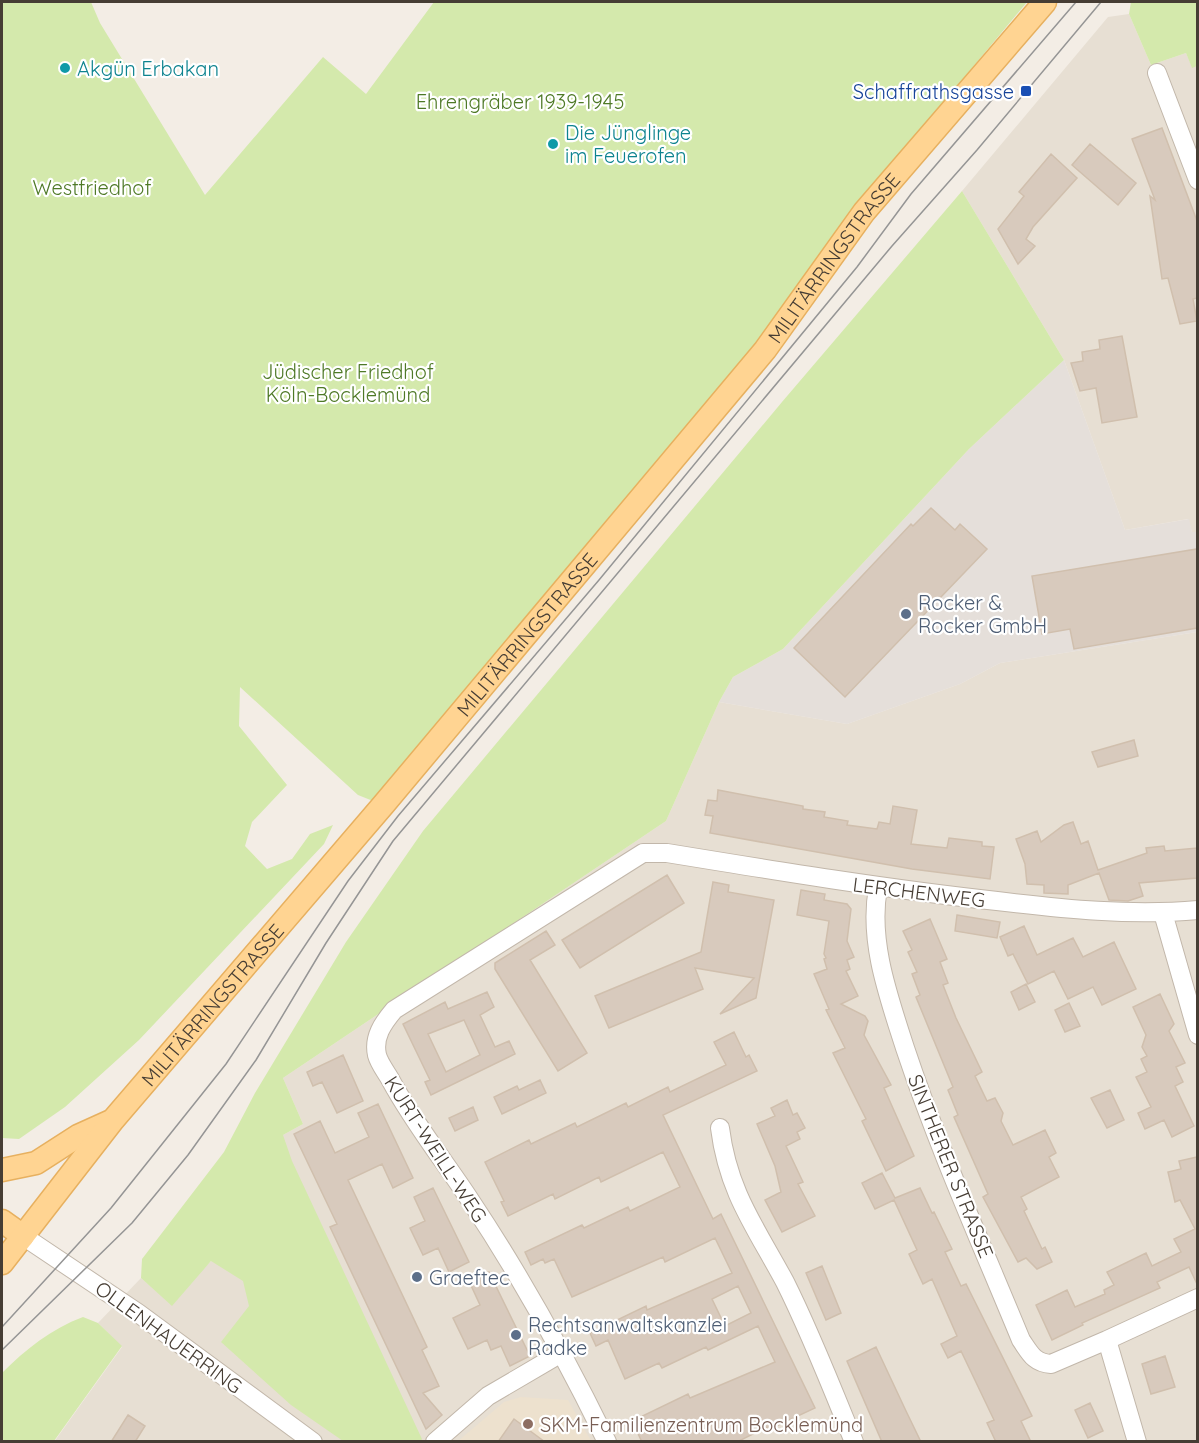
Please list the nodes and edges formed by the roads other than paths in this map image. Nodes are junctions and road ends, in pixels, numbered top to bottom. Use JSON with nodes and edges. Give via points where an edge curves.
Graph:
{"nodes":[{"id":1,"x":1045,"y":2,"type":"edge"},
{"id":2,"x":1157,"y":73,"type":"dead end"},
{"id":3,"x":1197,"y":180,"type":"edge"},
{"id":4,"x":643,"y":853,"type":"joint"},
{"id":5,"x":878,"y":888,"type":"junction"},
{"id":6,"x":1197,"y":910,"type":"edge"},
{"id":7,"x":1163,"y":913,"type":"junction"},
{"id":8,"x":1197,"y":1035,"type":"edge"},
{"id":9,"x":113,"y":1120,"type":"junction"},
{"id":10,"x":720,"y":1128,"type":"dead end"},
{"id":11,"x":2,"y":1170,"type":"edge"},
{"id":12,"x":2,"y":1221,"type":"edge"},
{"id":13,"x":23,"y":1236,"type":"junction"},
{"id":14,"x":2,"y":1263,"type":"edge"},
{"id":15,"x":1197,"y":1298,"type":"edge"},
{"id":16,"x":1107,"y":1340,"type":"junction"},
{"id":17,"x":563,"y":1352,"type":"junction"},
{"id":18,"x":313,"y":1442,"type":"edge"},
{"id":19,"x":435,"y":1442,"type":"edge"},
{"id":20,"x":607,"y":1442,"type":"edge"},
{"id":21,"x":854,"y":1442,"type":"edge"},
{"id":22,"x":1137,"y":1442,"type":"edge"}],
"edges":[{"from":1,"to":9,"type":"main road","name":"MILITÄRRINGSTRASSE","via":[[864,212],[765,350],[648,491]]},
{"from":2,"to":3,"type":"street"},
{"from":4,"to":5,"type":"street","name":"LERCHENWEG","via":[[668,853]]},
{"from":4,"to":17,"type":"street","name":"KURT-WEILL-WEG","via":[[394,1010],[382,1024],[376,1041],[377,1056],[403,1103],[470,1199]]},
{"from":5,"to":7,"type":"street","name":"LERCHENWEG","via":[[1068,909]]},
{"from":5,"to":16,"type":"street","name":"SINTHERER STRASSE","via":[[875,922],[891,1002],[929,1120],[1021,1340],[1041,1364],[1051,1364]]},
{"from":6,"to":7,"type":"street","name":"LERCHENWEG"},
{"from":7,"to":8,"type":"street"},
{"from":9,"to":11,"type":"main road","via":[[78,1136],[36,1163]]},
{"from":9,"to":13,"type":"main road","name":"MILITÄRRINGSTRASSE"},
{"from":10,"to":21,"type":"street","via":[[723,1158],[737,1197],[785,1283]]},
{"from":12,"to":13,"type":"main road"},
{"from":13,"to":14,"type":"main road","name":"MILITÄRRINGSTRASSE"},
{"from":13,"to":18,"type":"street","name":"OLLENHAUERRING","via":[[138,1313]]},
{"from":15,"to":16,"type":"street","name":"SINTHERER STRASSE"},
{"from":16,"to":22,"type":"street"},
{"from":17,"to":19,"type":"street","via":[[488,1396]]},
{"from":17,"to":20,"type":"street","name":"KURT-WEILL-WEG"}]}
